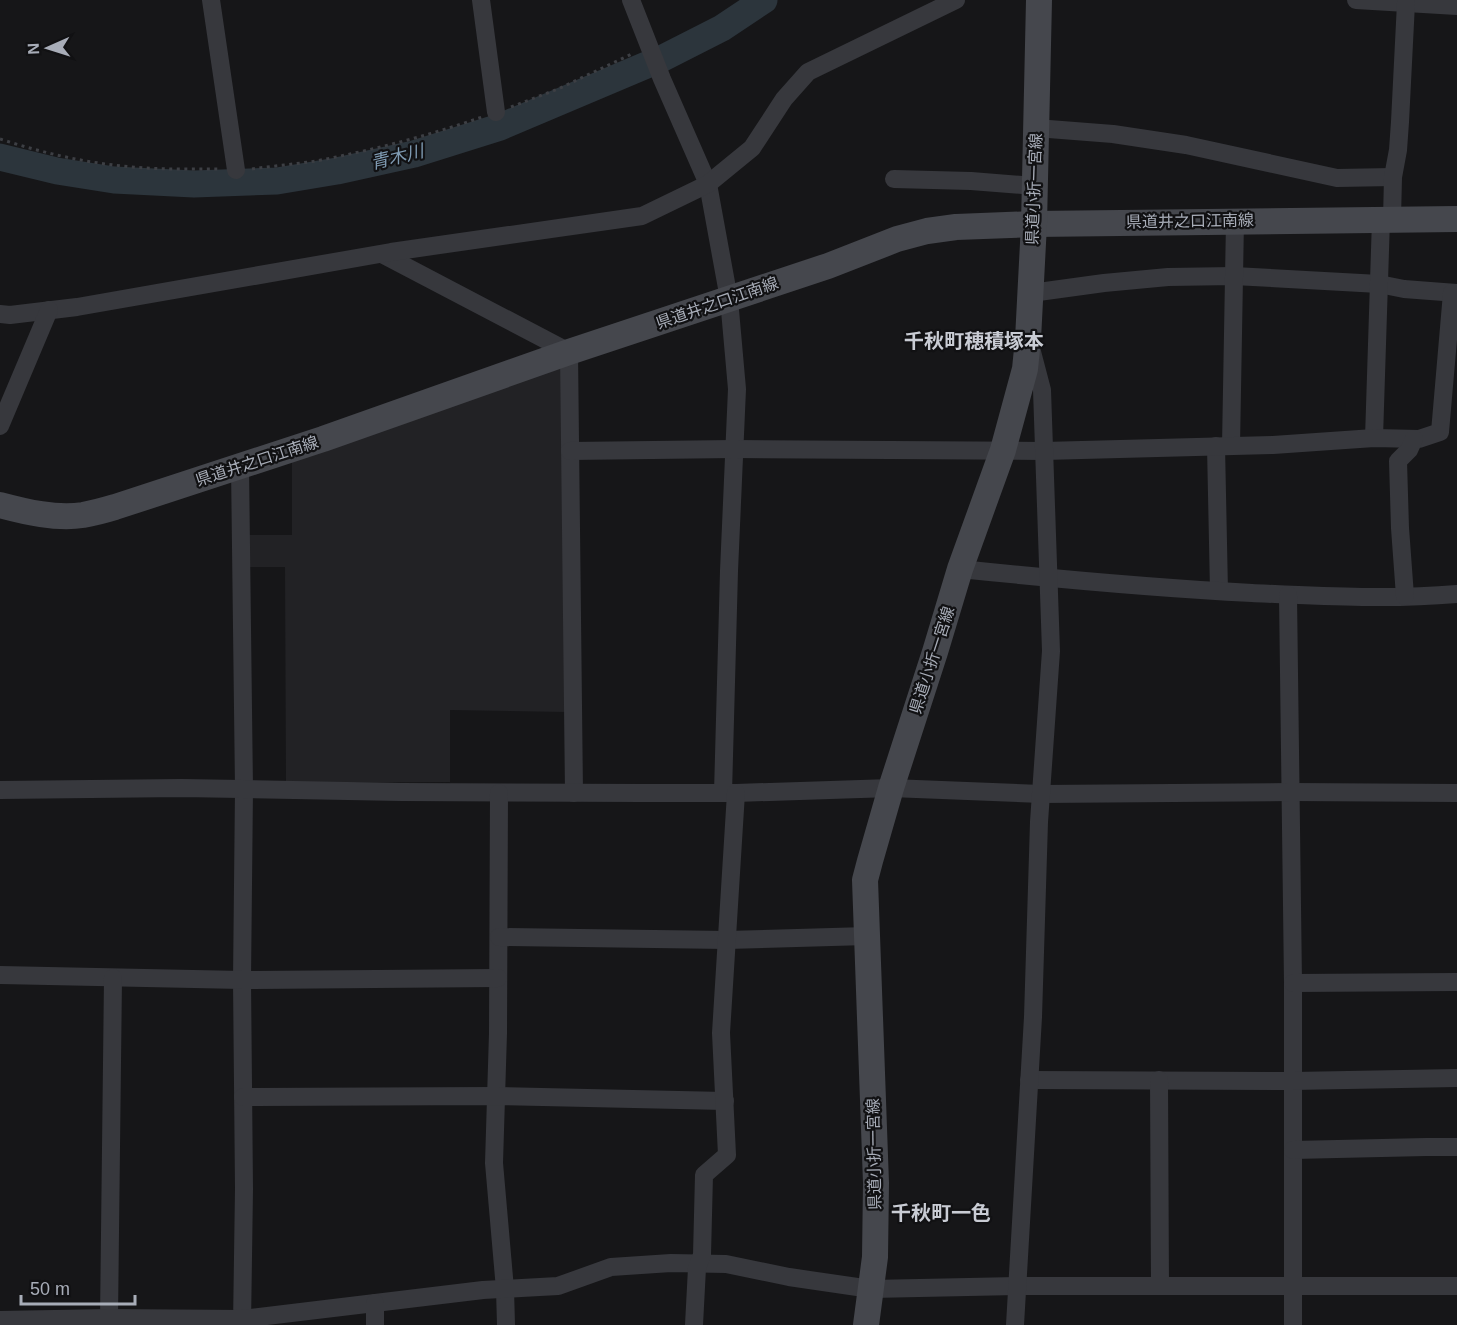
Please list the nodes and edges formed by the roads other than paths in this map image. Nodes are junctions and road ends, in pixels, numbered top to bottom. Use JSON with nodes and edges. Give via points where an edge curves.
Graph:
{"nodes":[{"id":1,"x":210,"y":0,"type":"edge"},
{"id":2,"x":481,"y":0,"type":"edge"},
{"id":3,"x":631,"y":0,"type":"edge"},
{"id":4,"x":956,"y":0,"type":"edge"},
{"id":5,"x":1039,"y":0,"type":"edge"},
{"id":6,"x":1356,"y":0,"type":"edge"},
{"id":7,"x":1406,"y":3,"type":"junction"},
{"id":8,"x":1457,"y":6,"type":"edge"},
{"id":9,"x":496,"y":112,"type":"road end"},
{"id":10,"x":1036,"y":128,"type":"junction"},
{"id":11,"x":236,"y":170,"type":"road end"},
{"id":12,"x":1393,"y":177,"type":"junction"},
{"id":13,"x":894,"y":179,"type":"dead end"},
{"id":14,"x":708,"y":184,"type":"junction"},
{"id":15,"x":1035,"y":186,"type":"junction"},
{"id":16,"x":1386,"y":219,"type":"junction"},
{"id":17,"x":1457,"y":219,"type":"edge"},
{"id":18,"x":1235,"y":221,"type":"junction"},
{"id":19,"x":1034,"y":224,"type":"junction"},
{"id":20,"x":382,"y":254,"type":"junction"},
{"id":21,"x":1234,"y":276,"type":"junction"},
{"id":22,"x":1379,"y":284,"type":"junction"},
{"id":23,"x":1030,"y":293,"type":"junction"},
{"id":24,"x":1454,"y":293,"type":"edge"},
{"id":25,"x":729,"y":299,"type":"junction"},
{"id":26,"x":49,"y":310,"type":"junction"},
{"id":27,"x":0,"y":314,"type":"edge"},
{"id":28,"x":1028,"y":339,"type":"junction"},
{"id":29,"x":569,"y":352,"type":"junction"},
{"id":30,"x":0,"y":426,"type":"edge"},
{"id":31,"x":1374,"y":438,"type":"junction"},
{"id":32,"x":1414,"y":439,"type":"junction"},
{"id":33,"x":1224,"y":446,"type":"junction"},
{"id":34,"x":734,"y":449,"type":"junction"},
{"id":35,"x":1003,"y":450,"type":"junction"},
{"id":36,"x":1044,"y":450,"type":"junction"},
{"id":37,"x":570,"y":452,"type":"junction"},
{"id":38,"x":240,"y":466,"type":"junction"},
{"id":39,"x":0,"y":505,"type":"edge"},
{"id":40,"x":960,"y":569,"type":"junction"},
{"id":41,"x":1049,"y":578,"type":"junction"},
{"id":42,"x":1219,"y":591,"type":"junction"},
{"id":43,"x":1457,"y":594,"type":"edge"},
{"id":44,"x":1288,"y":595,"type":"junction"},
{"id":45,"x":1405,"y":596,"type":"junction"},
{"id":46,"x":891,"y":788,"type":"junction"},
{"id":47,"x":244,"y":789,"type":"junction"},
{"id":48,"x":0,"y":790,"type":"edge"},
{"id":49,"x":1291,"y":792,"type":"junction"},
{"id":50,"x":1457,"y":792,"type":"edge"},
{"id":51,"x":499,"y":793,"type":"junction"},
{"id":52,"x":574,"y":793,"type":"junction"},
{"id":53,"x":729,"y":793,"type":"junction"},
{"id":54,"x":1041,"y":794,"type":"junction"},
{"id":55,"x":867,"y":936,"type":"junction"},
{"id":56,"x":498,"y":937,"type":"junction"},
{"id":57,"x":727,"y":940,"type":"junction"},
{"id":58,"x":0,"y":975,"type":"edge"},
{"id":59,"x":112,"y":978,"type":"junction"},
{"id":60,"x":498,"y":978,"type":"junction"},
{"id":61,"x":242,"y":980,"type":"junction"},
{"id":62,"x":1457,"y":982,"type":"edge"},
{"id":63,"x":1293,"y":983,"type":"junction"},
{"id":64,"x":1457,"y":1078,"type":"edge"},
{"id":65,"x":1029,"y":1080,"type":"junction"},
{"id":66,"x":1159,"y":1080,"type":"junction"},
{"id":67,"x":1293,"y":1081,"type":"junction"},
{"id":68,"x":496,"y":1096,"type":"junction"},
{"id":69,"x":243,"y":1097,"type":"junction"},
{"id":70,"x":725,"y":1101,"type":"junction"},
{"id":71,"x":1457,"y":1147,"type":"edge"},
{"id":72,"x":1293,"y":1150,"type":"junction"},
{"id":73,"x":699,"y":1263,"type":"junction"},
{"id":74,"x":1017,"y":1286,"type":"junction"},
{"id":75,"x":1160,"y":1286,"type":"junction"},
{"id":76,"x":1293,"y":1286,"type":"junction"},
{"id":77,"x":1457,"y":1286,"type":"edge"},
{"id":78,"x":505,"y":1289,"type":"junction"},
{"id":79,"x":871,"y":1289,"type":"junction"},
{"id":80,"x":375,"y":1303,"type":"junction"},
{"id":81,"x":110,"y":1318,"type":"junction"},
{"id":82,"x":0,"y":1320,"type":"edge"},
{"id":83,"x":242,"y":1322,"type":"edge"},
{"id":84,"x":375,"y":1325,"type":"edge"},
{"id":85,"x":506,"y":1325,"type":"edge"},
{"id":86,"x":694,"y":1325,"type":"edge"},
{"id":87,"x":866,"y":1325,"type":"edge"},
{"id":88,"x":1015,"y":1325,"type":"edge"},
{"id":89,"x":1293,"y":1325,"type":"edge"}],
"edges":[{"from":1,"to":11,"type":"street"},
{"from":2,"to":9,"type":"street"},
{"from":3,"to":14,"type":"street"},
{"from":4,"to":14,"type":"street","via":[[808,72],[784,99],[753,148]]},
{"from":5,"to":10,"type":"main road","name":"県道小折一宮線"},
{"from":6,"to":7,"type":"street"},
{"from":7,"to":8,"type":"street"},
{"from":7,"to":12,"type":"street"},
{"from":10,"to":12,"type":"street","via":[[1186,145],[1337,178]]},
{"from":10,"to":15,"type":"main road","name":"県道小折一宮線"},
{"from":12,"to":16,"type":"street"},
{"from":13,"to":15,"type":"street"},
{"from":14,"to":20,"type":"street","via":[[642,216]]},
{"from":14,"to":25,"type":"street"},
{"from":15,"to":19,"type":"main road","name":"県道小折一宮線"},
{"from":16,"to":17,"type":"main road","name":"県道井之口江南線"},
{"from":16,"to":18,"type":"main road","name":"県道井之口江南線"},
{"from":16,"to":22,"type":"street"},
{"from":18,"to":19,"type":"main road","name":"県道井之口江南線"},
{"from":18,"to":21,"type":"street"},
{"from":19,"to":23,"type":"main road","name":"県道小折一宮線"},
{"from":19,"to":25,"type":"main road","name":"県道井之口江南線","via":[[927,231]]},
{"from":20,"to":26,"type":"street"},
{"from":20,"to":29,"type":"street"},
{"from":21,"to":22,"type":"street"},
{"from":21,"to":23,"type":"street","via":[[1168,277]]},
{"from":21,"to":33,"type":"street"},
{"from":22,"to":24,"type":"street"},
{"from":22,"to":31,"type":"street"},
{"from":23,"to":28,"type":"main road","name":"県道小折一宮線"},
{"from":24,"to":32,"type":"street","via":[[1440,432]]},
{"from":25,"to":29,"type":"main road","name":"県道井之口江南線"},
{"from":25,"to":34,"type":"street","via":[[737,389]]},
{"from":26,"to":27,"type":"street"},
{"from":26,"to":30,"type":"street"},
{"from":28,"to":35,"type":"main road","name":"県道小折一宮線","via":[[1025,369]]},
{"from":28,"to":36,"type":"street","via":[[1042,390]]},
{"from":29,"to":37,"type":"street"},
{"from":29,"to":38,"type":"main road","name":"県道井之口江南線"},
{"from":31,"to":32,"type":"street"},
{"from":31,"to":33,"type":"street"},
{"from":32,"to":45,"type":"street","via":[[1398,461]]},
{"from":33,"to":36,"type":"street"},
{"from":33,"to":42,"type":"street"},
{"from":34,"to":35,"type":"street"},
{"from":34,"to":37,"type":"street"},
{"from":34,"to":53,"type":"street","via":[[729,572]]},
{"from":35,"to":36,"type":"street"},
{"from":35,"to":40,"type":"main road","name":"県道小折一宮線"},
{"from":36,"to":41,"type":"street"},
{"from":37,"to":52,"type":"street"},
{"from":38,"to":39,"type":"main road","name":"県道井之口江南線","via":[[82,515],[54,516]]},
{"from":38,"to":47,"type":"street"},
{"from":40,"to":41,"type":"street"},
{"from":40,"to":46,"type":"main road","name":"県道小折一宮線"},
{"from":41,"to":42,"type":"street"},
{"from":41,"to":54,"type":"street","via":[[1051,651]]},
{"from":42,"to":44,"type":"street"},
{"from":43,"to":45,"type":"street"},
{"from":44,"to":45,"type":"street"},
{"from":44,"to":49,"type":"street"},
{"from":46,"to":53,"type":"street"},
{"from":46,"to":54,"type":"street"},
{"from":46,"to":55,"type":"main road","name":"県道小折一宮線","via":[[865,880]]},
{"from":47,"to":48,"type":"street"},
{"from":47,"to":51,"type":"street"},
{"from":47,"to":61,"type":"street"},
{"from":49,"to":50,"type":"street"},
{"from":49,"to":54,"type":"street"},
{"from":49,"to":63,"type":"street"},
{"from":51,"to":52,"type":"street"},
{"from":51,"to":56,"type":"street"},
{"from":52,"to":53,"type":"street"},
{"from":53,"to":57,"type":"street"},
{"from":54,"to":65,"type":"street"},
{"from":55,"to":57,"type":"street"},
{"from":55,"to":79,"type":"main road","name":"県道小折一宮線","via":[[876,1183]]},
{"from":56,"to":57,"type":"street"},
{"from":56,"to":60,"type":"street"},
{"from":57,"to":70,"type":"street","via":[[722,1033]]},
{"from":58,"to":59,"type":"street"},
{"from":59,"to":61,"type":"street"},
{"from":59,"to":81,"type":"street"},
{"from":60,"to":61,"type":"street"},
{"from":60,"to":68,"type":"street"},
{"from":61,"to":69,"type":"street"},
{"from":62,"to":63,"type":"street"},
{"from":63,"to":67,"type":"street"},
{"from":64,"to":67,"type":"street"},
{"from":65,"to":66,"type":"street"},
{"from":65,"to":74,"type":"street"},
{"from":66,"to":67,"type":"street"},
{"from":66,"to":75,"type":"street"},
{"from":67,"to":72,"type":"street"},
{"from":68,"to":69,"type":"street"},
{"from":68,"to":70,"type":"street"},
{"from":68,"to":78,"type":"street","via":[[494,1163]]},
{"from":69,"to":83,"type":"street"},
{"from":70,"to":73,"type":"street","via":[[727,1155],[704,1175]]},
{"from":71,"to":72,"type":"street"},
{"from":72,"to":76,"type":"street"},
{"from":73,"to":78,"type":"street","via":[[611,1267],[558,1286]]},
{"from":73,"to":79,"type":"street","via":[[726,1264]]},
{"from":73,"to":86,"type":"street"},
{"from":74,"to":75,"type":"street"},
{"from":74,"to":79,"type":"street"},
{"from":74,"to":88,"type":"street"},
{"from":75,"to":76,"type":"street"},
{"from":76,"to":77,"type":"street"},
{"from":76,"to":89,"type":"street"},
{"from":78,"to":80,"type":"street"},
{"from":78,"to":85,"type":"street"},
{"from":79,"to":87,"type":"main road","name":"県道小折一宮線"},
{"from":80,"to":83,"type":"street"},
{"from":80,"to":84,"type":"street"},
{"from":81,"to":82,"type":"street"},
{"from":81,"to":83,"type":"street"}]}
